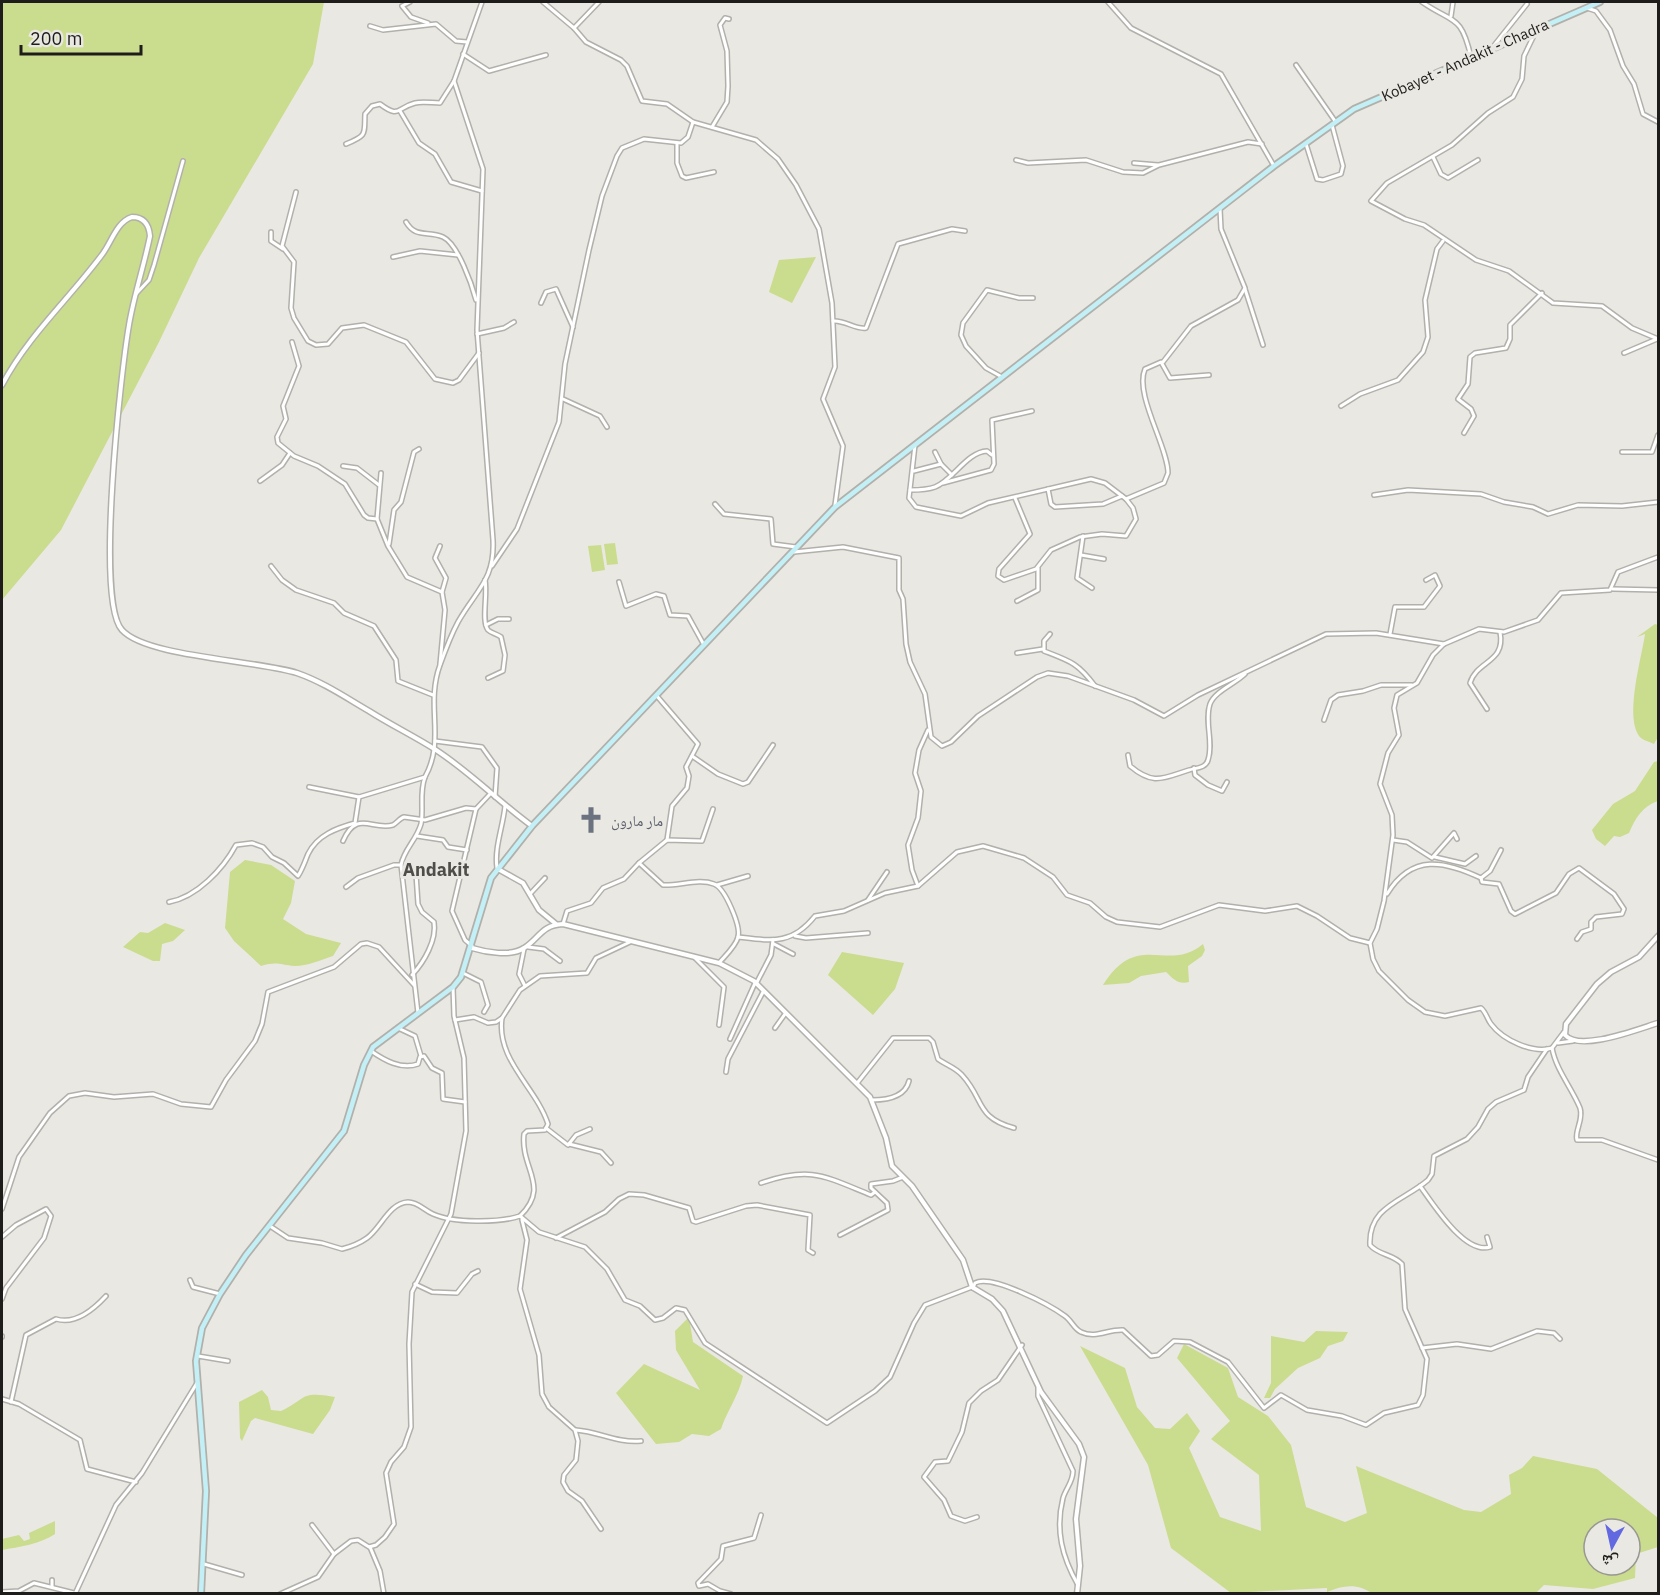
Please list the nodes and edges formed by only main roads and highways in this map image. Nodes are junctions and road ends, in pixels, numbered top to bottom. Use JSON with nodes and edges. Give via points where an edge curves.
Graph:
{"nodes":[{"id":1,"x":1600,"y":2,"type":"edge"},
{"id":2,"x":1590,"y":5,"type":"edge"},
{"id":3,"x":201,"y":1593,"type":"edge"}],
"edges":[{"from":1,"to":2,"type":"main road","name":"Kobayet - Andakit - Chadra"},
{"from":2,"to":3,"type":"main road","name":"Kobayet - Andakit - Chadra","via":[[1371,101],[1333,122],[1002,377],[835,507],[532,826],[497,868],[487,888],[463,973],[453,987],[371,1051],[344,1131],[269,1225],[220,1294],[202,1328],[196,1356],[206,1491]]}]}
